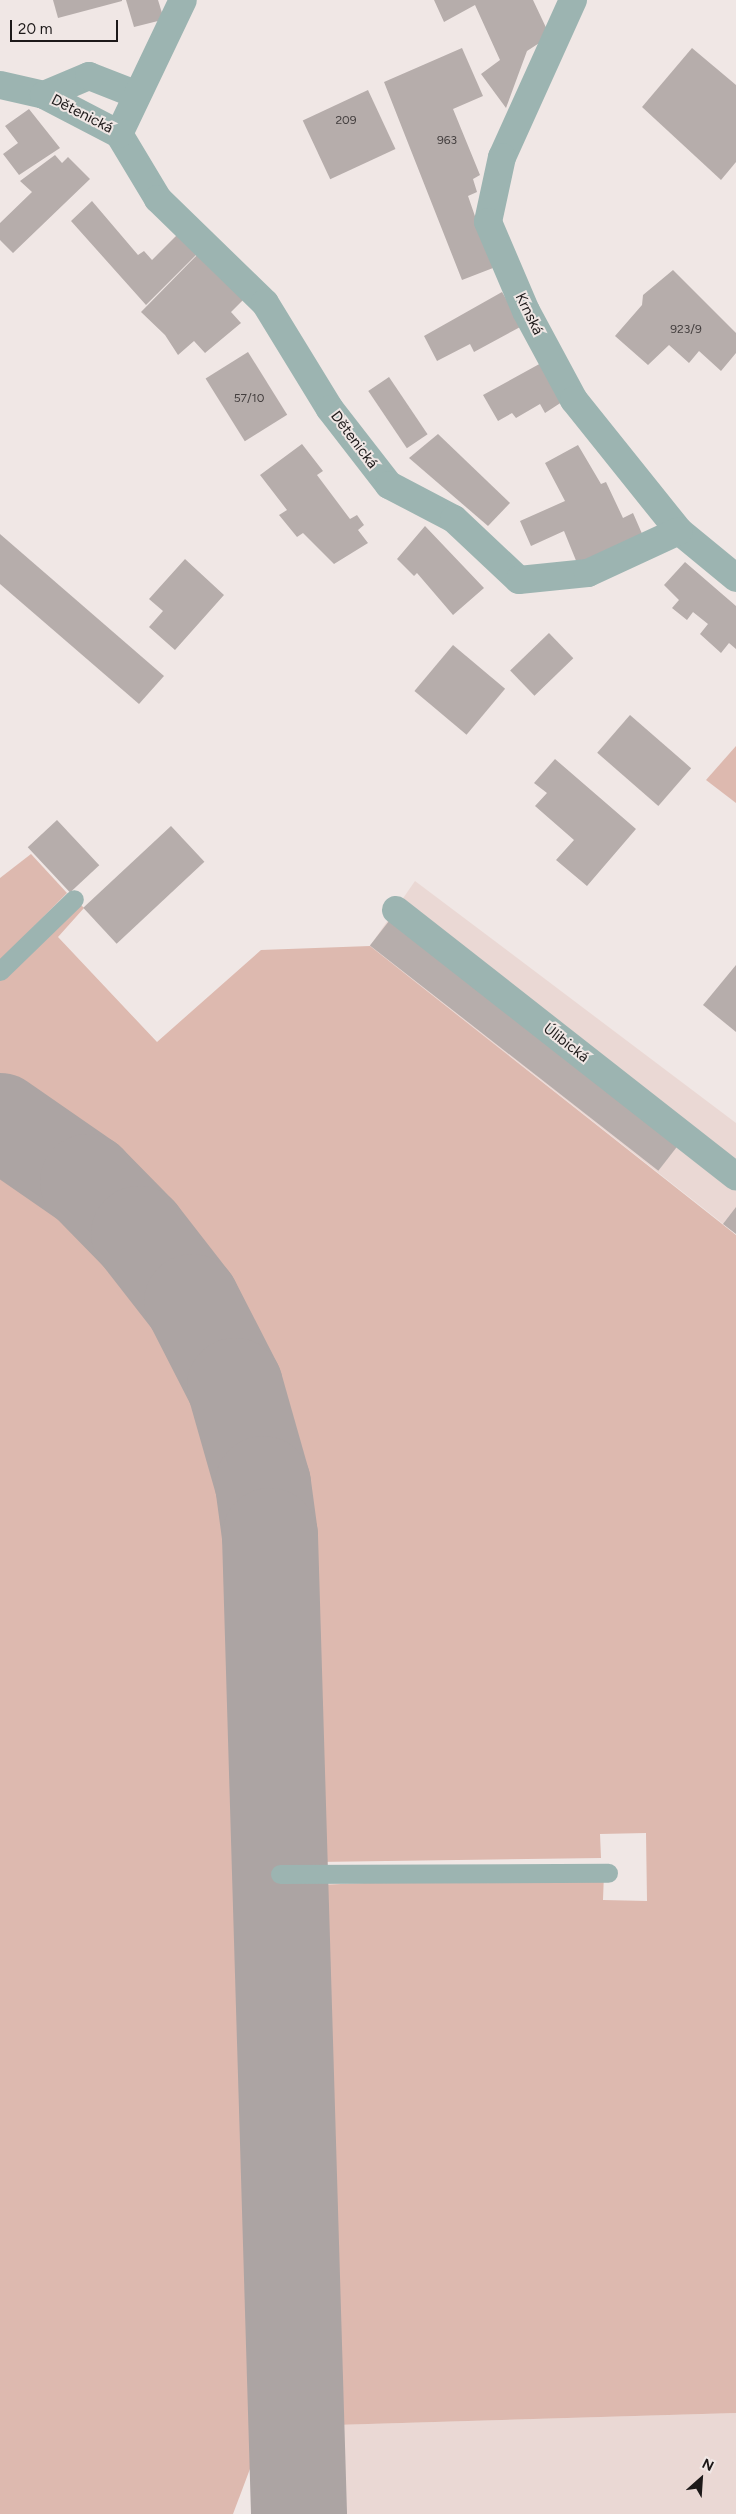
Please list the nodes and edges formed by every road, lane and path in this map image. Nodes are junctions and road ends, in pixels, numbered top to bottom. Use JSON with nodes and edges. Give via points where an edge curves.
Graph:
{"nodes":[{"id":1,"x":183,"y":0,"type":"edge"},
{"id":2,"x":573,"y":0,"type":"edge"},
{"id":3,"x":0,"y":85,"type":"edge"},
{"id":4,"x":136,"y":94,"type":"junction"},
{"id":5,"x":44,"y":95,"type":"junction"},
{"id":6,"x":119,"y":134,"type":"junction"},
{"id":7,"x":679,"y":532,"type":"junction"},
{"id":8,"x":736,"y":578,"type":"edge"},
{"id":9,"x":74,"y":899,"type":"dead end"},
{"id":10,"x":396,"y":910,"type":"dead end"},
{"id":11,"x":0,"y":971,"type":"edge"},
{"id":12,"x":736,"y":1177,"type":"edge"},
{"id":13,"x":608,"y":1873,"type":"dead end"},
{"id":14,"x":280,"y":1874,"type":"dead end"}],
"edges":[{"from":1,"to":4,"type":"street","name":"Dětenická"},
{"from":2,"to":7,"type":"street","name":"Krnská","via":[[502,157],[488,222],[526,311],[574,400]]},
{"from":3,"to":5,"type":"street","name":"Dětenická"},
{"from":4,"to":5,"type":"street","name":"Dětenická","via":[[89,76]]},
{"from":4,"to":6,"type":"street","name":"Dětenická"},
{"from":5,"to":6,"type":"street","name":"Dětenická"},
{"from":6,"to":7,"type":"street","name":"Dětenická","via":[[158,199],[265,303],[330,408],[388,485],[454,519],[519,580],[588,573]]},
{"from":7,"to":8,"type":"street","name":"Krnská"},
{"from":9,"to":11,"type":"lane"},
{"from":10,"to":12,"type":"street","name":"Úlibická"},
{"from":13,"to":14,"type":"lane"}]}
